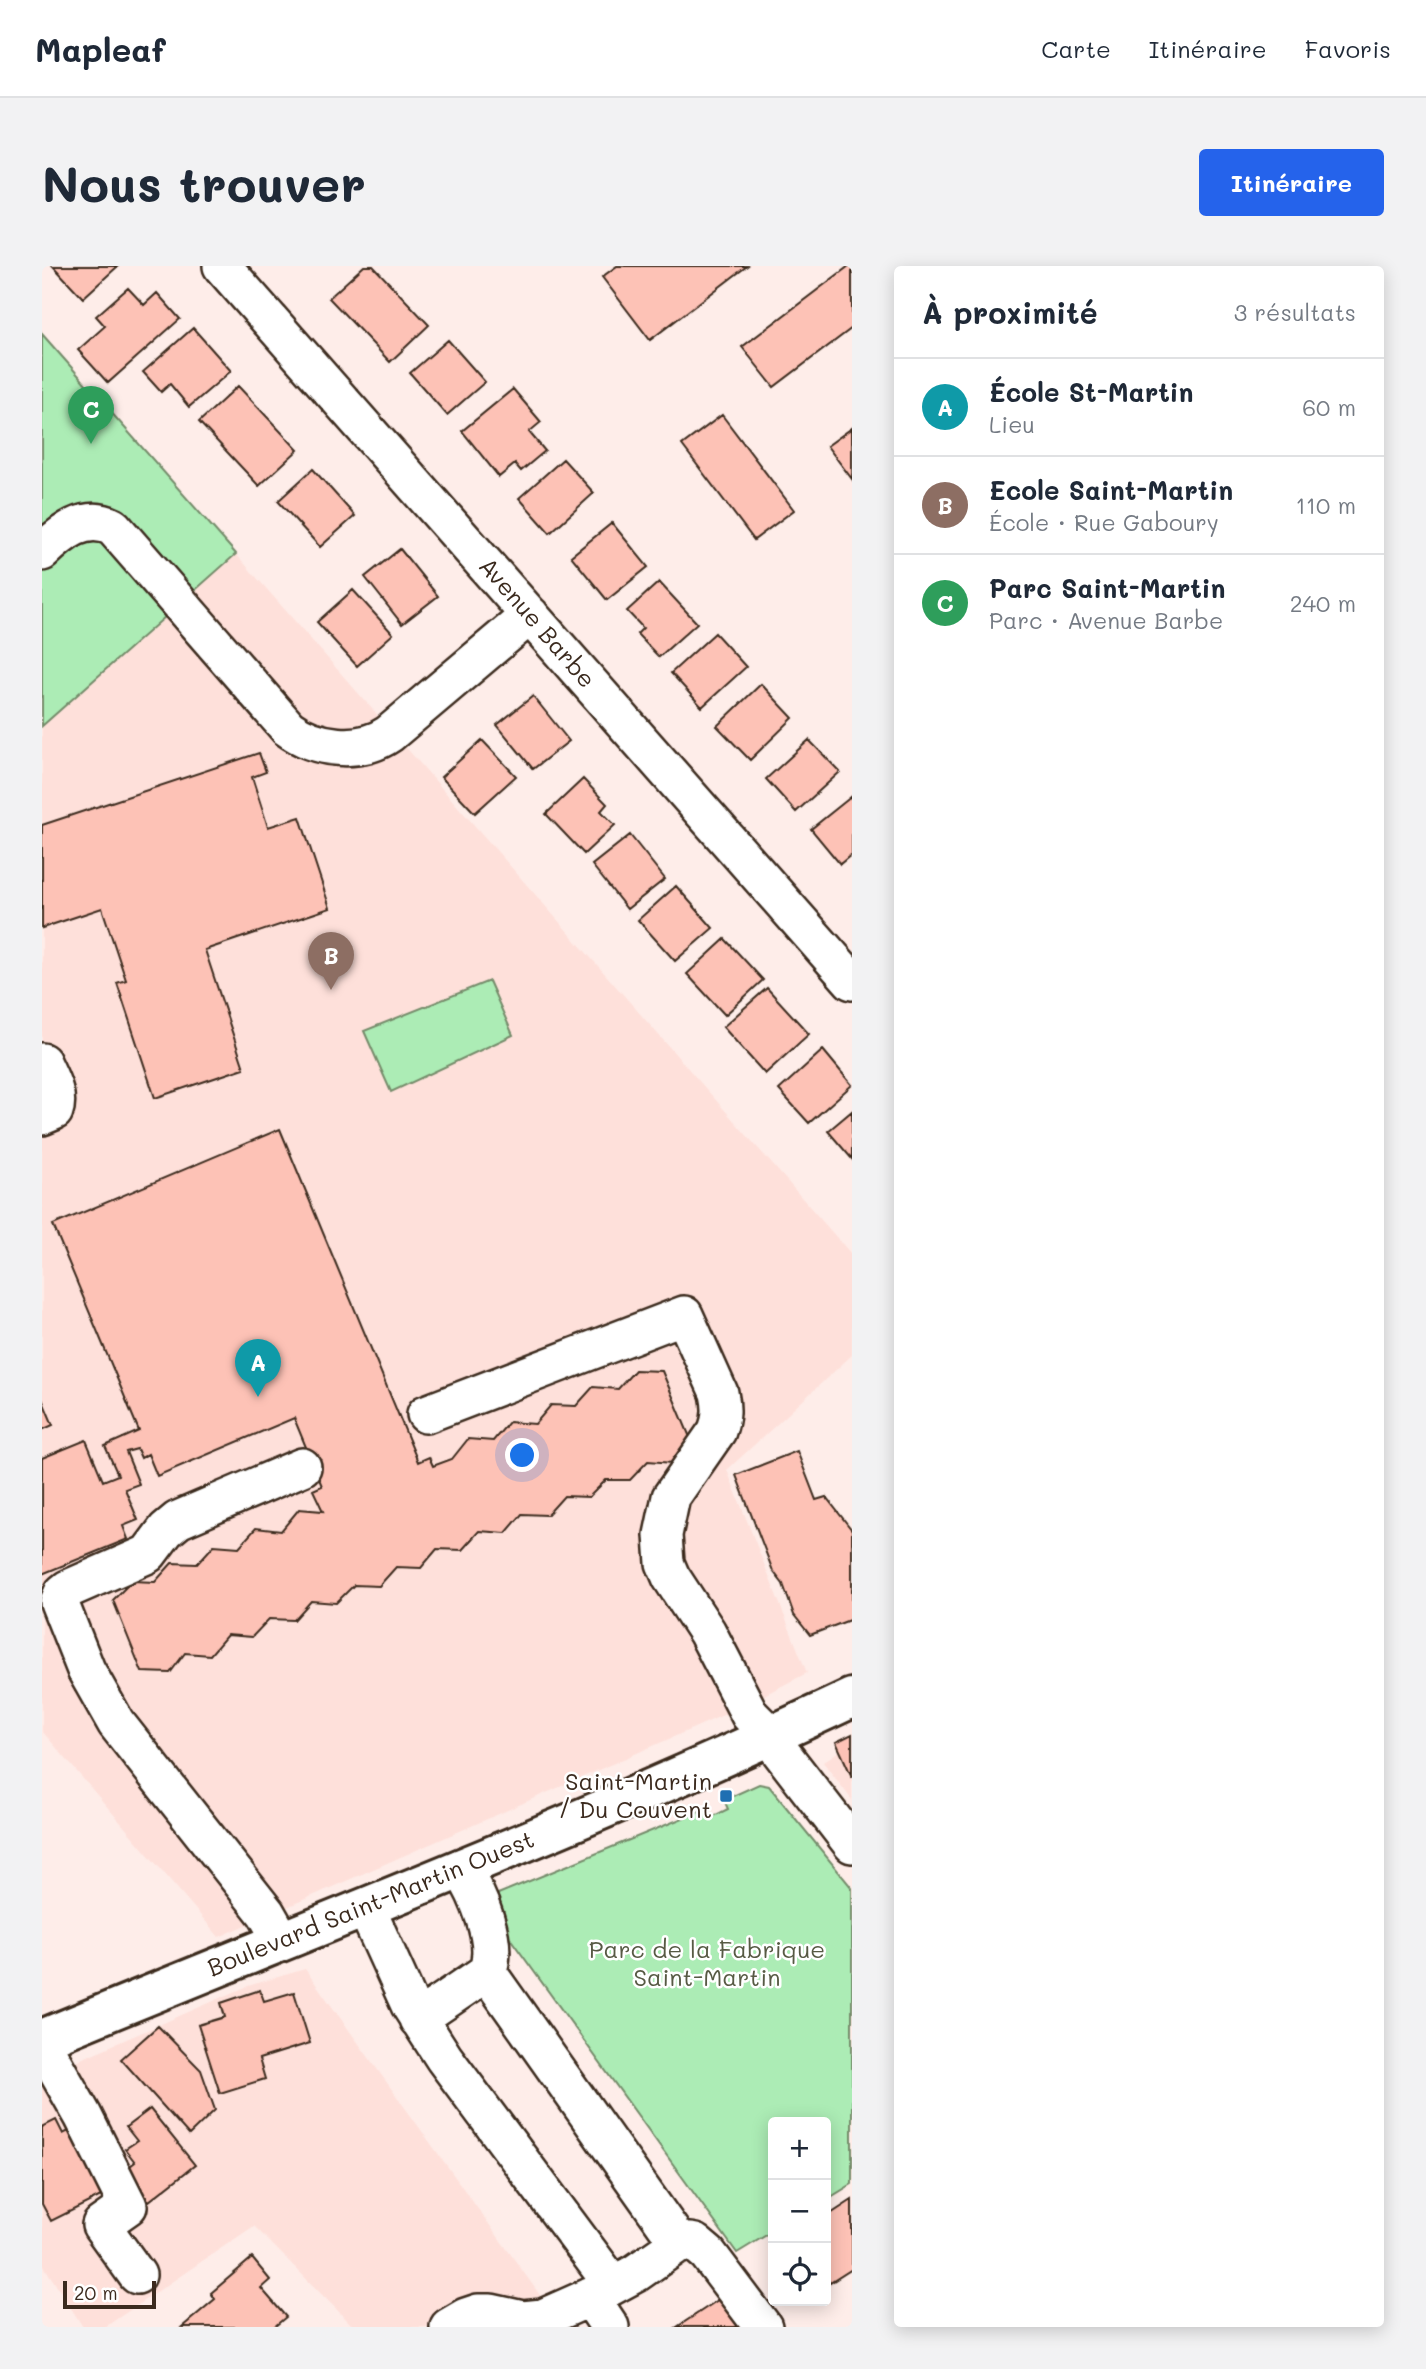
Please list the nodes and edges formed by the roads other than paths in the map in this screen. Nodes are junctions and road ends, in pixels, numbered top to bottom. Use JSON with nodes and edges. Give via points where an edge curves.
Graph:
{"nodes":[{"id":1,"x":222,"y":266,"type":"edge"},
{"id":2,"x":42,"y":552,"type":"edge"},
{"id":3,"x":530,"y":615,"type":"junction"},
{"id":4,"x":852,"y":981,"type":"edge"},
{"id":5,"x":42,"y":1062,"type":"edge"},
{"id":6,"x":42,"y":1116,"type":"edge"},
{"id":7,"x":426,"y":1414,"type":"dead end"},
{"id":8,"x":302,"y":1467,"type":"dead end"},
{"id":9,"x":55,"y":1630,"type":"edge"},
{"id":10,"x":852,"y":1698,"type":"edge"},
{"id":11,"x":771,"y":1736,"type":"junction"},
{"id":12,"x":852,"y":1844,"type":"edge"},
{"id":13,"x":461,"y":1868,"type":"junction"},
{"id":14,"x":366,"y":1908,"type":"junction"},
{"id":15,"x":282,"y":1941,"type":"junction"},
{"id":16,"x":487,"y":1972,"type":"junction"},
{"id":17,"x":418,"y":2019,"type":"junction"},
{"id":18,"x":42,"y":2042,"type":"edge"},
{"id":19,"x":679,"y":2243,"type":"junction"},
{"id":20,"x":137,"y":2275,"type":"dead end"},
{"id":21,"x":602,"y":2291,"type":"junction"},
{"id":22,"x":449,"y":2327,"type":"edge"},
{"id":23,"x":610,"y":2327,"type":"edge"},
{"id":24,"x":763,"y":2327,"type":"edge"}],
"edges":[{"from":1,"to":3,"type":"street","name":"Avenue Barbe"},
{"from":2,"to":3,"type":"street","via":[[78,525],[97,522],[113,527],[288,728],[300,737],[342,746],[371,745],[389,734]]},
{"from":3,"to":4,"type":"street","name":"Avenue Barbe"},
{"from":5,"to":6,"type":"street","via":[[56,1105]]},
{"from":7,"to":11,"type":"street","via":[[684,1315],[719,1393],[721,1419],[671,1497],[663,1535],[665,1563],[750,1715]]},
{"from":8,"to":9,"type":"street","via":[[178,1520],[148,1554],[68,1589],[59,1602]]},
{"from":9,"to":15,"type":"street","via":[[116,1723],[266,1913]]},
{"from":10,"to":11,"type":"main road","name":"Boulevard Saint-Martin Ouest"},
{"from":11,"to":12,"type":"street"},
{"from":11,"to":13,"type":"main road","name":"Boulevard Saint-Martin Ouest"},
{"from":13,"to":14,"type":"main road","name":"Boulevard Saint-Martin Ouest"},
{"from":13,"to":16,"type":"street","via":[[487,1928],[492,1955]]},
{"from":14,"to":15,"type":"main road","name":"Boulevard Saint-Martin Ouest"},
{"from":14,"to":17,"type":"street"},
{"from":15,"to":18,"type":"main road","name":"Boulevard Saint-Martin Ouest"},
{"from":16,"to":17,"type":"street"},
{"from":16,"to":19,"type":"street"},
{"from":17,"to":21,"type":"street"},
{"from":18,"to":20,"type":"street","via":[[128,2206],[101,2225]]},
{"from":19,"to":21,"type":"street"},
{"from":19,"to":24,"type":"street","via":[[703,2248]]},
{"from":21,"to":22,"type":"street","via":[[534,2320],[478,2314]]},
{"from":21,"to":23,"type":"street"}]}
